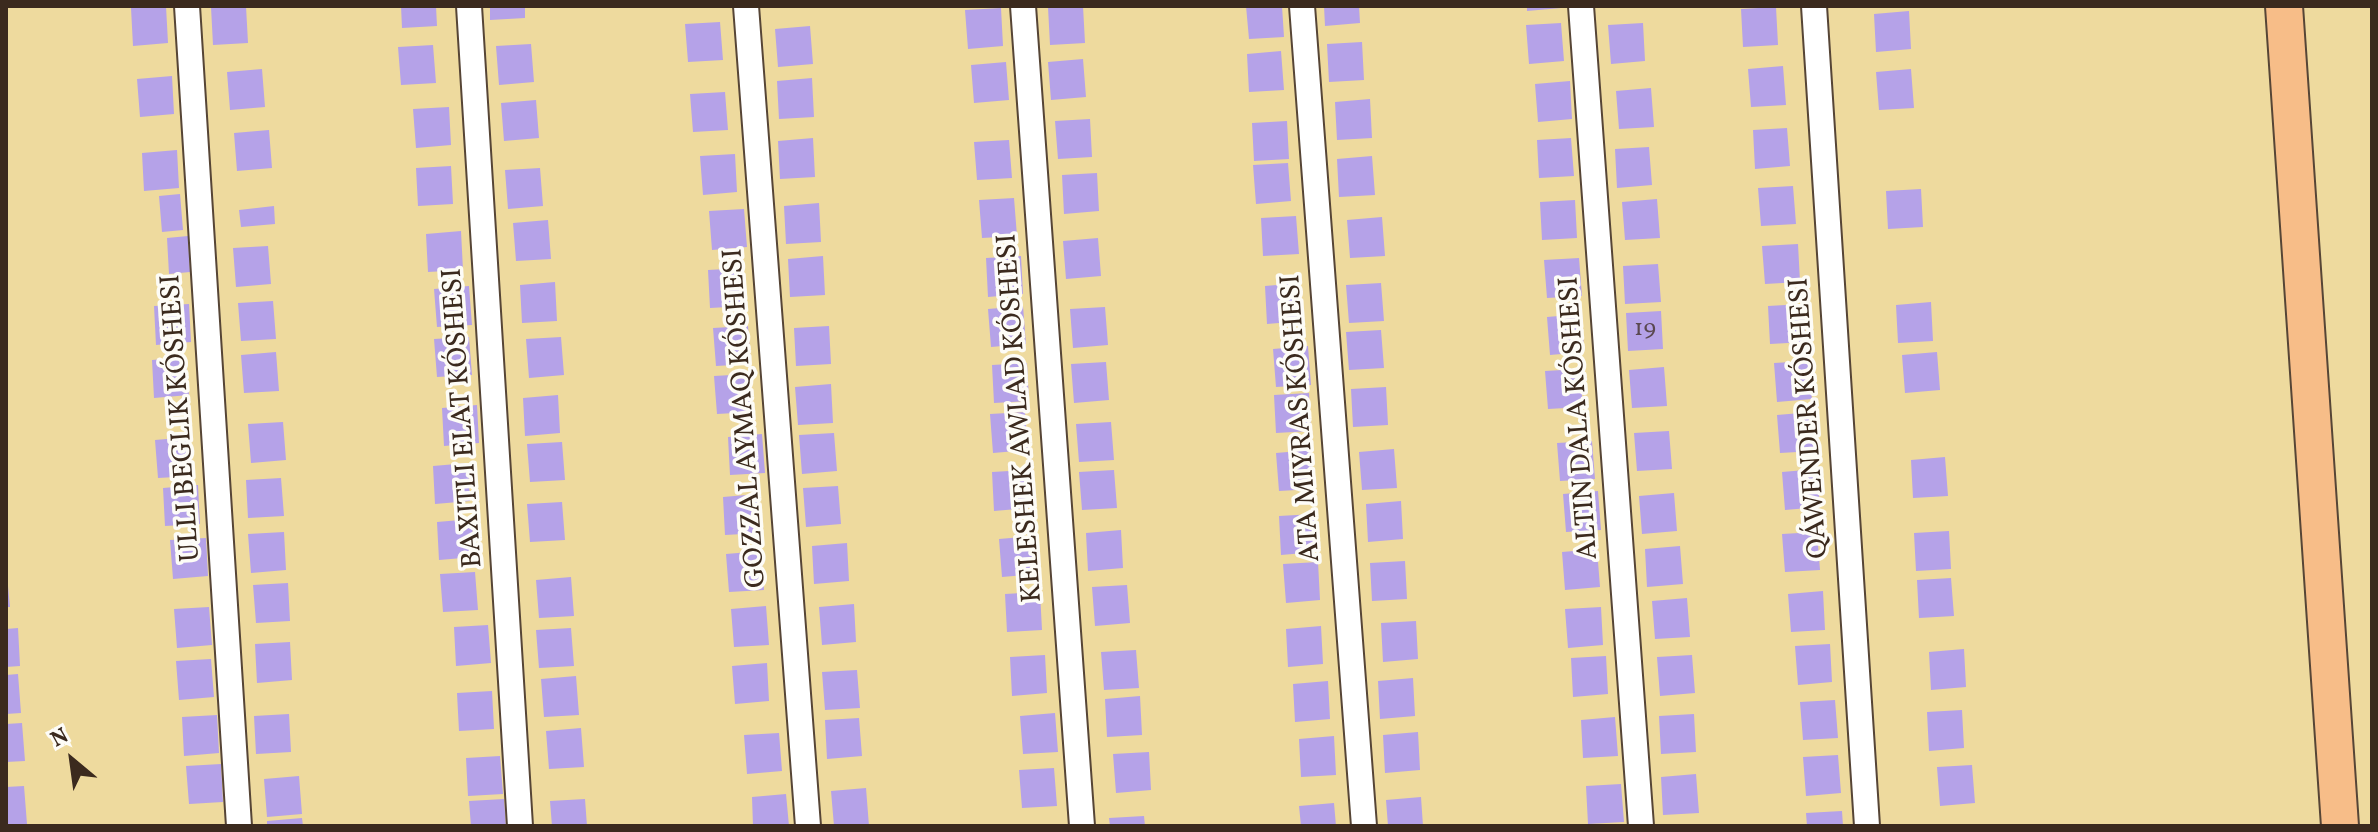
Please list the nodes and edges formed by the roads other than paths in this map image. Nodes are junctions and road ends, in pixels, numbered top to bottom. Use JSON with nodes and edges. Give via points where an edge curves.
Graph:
{"nodes":[{"id":1,"x":187,"y":6,"type":"edge"},
{"id":2,"x":469,"y":6,"type":"edge"},
{"id":3,"x":746,"y":6,"type":"edge"},
{"id":4,"x":1023,"y":6,"type":"edge"},
{"id":5,"x":1302,"y":6,"type":"edge"},
{"id":6,"x":1581,"y":6,"type":"edge"},
{"id":7,"x":1814,"y":6,"type":"edge"},
{"id":8,"x":2284,"y":6,"type":"edge"},
{"id":9,"x":239,"y":826,"type":"edge"},
{"id":10,"x":520,"y":826,"type":"edge"},
{"id":11,"x":808,"y":826,"type":"edge"},
{"id":12,"x":1082,"y":826,"type":"edge"},
{"id":13,"x":1364,"y":826,"type":"edge"},
{"id":14,"x":1641,"y":826,"type":"edge"},
{"id":15,"x":1867,"y":826,"type":"edge"},
{"id":16,"x":2340,"y":826,"type":"edge"}],
"edges":[{"from":1,"to":9,"type":"street"},
{"from":2,"to":10,"type":"street"},
{"from":3,"to":11,"type":"street","name":"GOZZAL AYMAQ KÓSHESI"},
{"from":4,"to":12,"type":"street","name":"KELESHEK AWLAD KÓSHESI"},
{"from":5,"to":13,"type":"street","name":"ATA MIYRAS KÓSHESI"},
{"from":6,"to":14,"type":"street"},
{"from":7,"to":15,"type":"street","name":"QÁWENDER KÓSHESI"},
{"from":8,"to":16,"type":"main road"}]}
